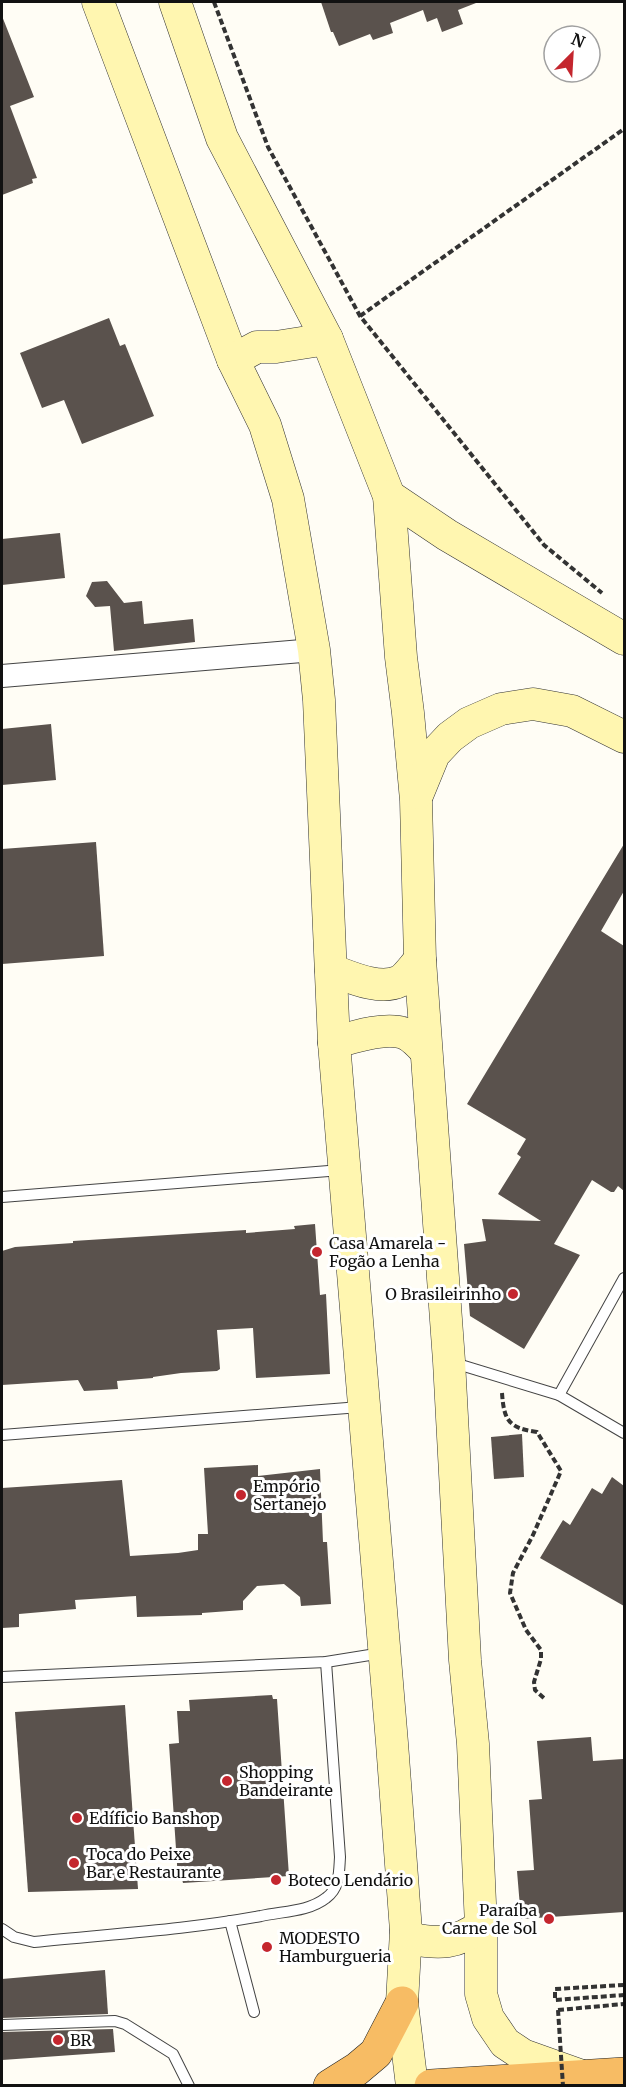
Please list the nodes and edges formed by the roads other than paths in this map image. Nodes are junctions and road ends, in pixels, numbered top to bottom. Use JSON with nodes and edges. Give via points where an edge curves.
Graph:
{"nodes":[{"id":1,"x":98,"y":2,"type":"edge"},
{"id":2,"x":175,"y":2,"type":"edge"},
{"id":3,"x":327,"y":339,"type":"junction"},
{"id":4,"x":233,"y":360,"type":"junction"},
{"id":5,"x":389,"y":496,"type":"junction"},
{"id":6,"x":624,"y":639,"type":"edge"},
{"id":7,"x":314,"y":650,"type":"junction"},
{"id":8,"x":2,"y":676,"type":"edge"},
{"id":9,"x":624,"y":737,"type":"edge"},
{"id":10,"x":416,"y":800,"type":"junction"},
{"id":11,"x":420,"y":960,"type":"junction"},
{"id":12,"x":331,"y":970,"type":"junction"},
{"id":13,"x":334,"y":1043,"type":"junction"},
{"id":14,"x":426,"y":1051,"type":"junction"},
{"id":15,"x":344,"y":1170,"type":"junction"},
{"id":16,"x":2,"y":1197,"type":"edge"},
{"id":17,"x":624,"y":1278,"type":"edge"},
{"id":18,"x":450,"y":1361,"type":"junction"},
{"id":19,"x":559,"y":1395,"type":"junction"},
{"id":20,"x":366,"y":1407,"type":"junction"},
{"id":21,"x":624,"y":1433,"type":"edge"},
{"id":22,"x":2,"y":1435,"type":"edge"},
{"id":23,"x":385,"y":1652,"type":"junction"},
{"id":24,"x":326,"y":1662,"type":"junction"},
{"id":25,"x":2,"y":1677,"type":"edge"},
{"id":26,"x":230,"y":1921,"type":"junction"},
{"id":27,"x":481,"y":1926,"type":"junction"},
{"id":28,"x":2,"y":1929,"type":"edge"},
{"id":29,"x":406,"y":1931,"type":"junction"},
{"id":30,"x":402,"y":2003,"type":"junction"},
{"id":31,"x":254,"y":2012,"type":"dead end"},
{"id":32,"x":2,"y":2025,"type":"edge"},
{"id":33,"x":624,"y":2074,"type":"edge"},
{"id":34,"x":575,"y":2081,"type":"edge"},
{"id":35,"x":189,"y":2085,"type":"edge"},
{"id":36,"x":330,"y":2085,"type":"edge"},
{"id":37,"x":412,"y":2085,"type":"edge"},
{"id":38,"x":431,"y":2085,"type":"edge"}],
"edges":[{"from":1,"to":4,"type":"main road"},
{"from":2,"to":3,"type":"main road","via":[[222,138]]},
{"from":3,"to":4,"type":"main road","via":[[257,347]]},
{"from":3,"to":5,"type":"main road"},
{"from":4,"to":7,"type":"main road","via":[[265,425],[288,499]]},
{"from":5,"to":6,"type":"main road","via":[[447,535]]},
{"from":5,"to":10,"type":"main road"},
{"from":7,"to":8,"type":"street"},
{"from":7,"to":12,"type":"main road","via":[[320,700]]},
{"from":9,"to":10,"type":"main road","via":[[572,711],[533,704],[501,709],[469,723],[434,753]]},
{"from":10,"to":11,"type":"main road"},
{"from":11,"to":12,"type":"main road","via":[[401,981],[383,984]]},
{"from":11,"to":14,"type":"main road"},
{"from":12,"to":13,"type":"main road"},
{"from":13,"to":14,"type":"main road","via":[[387,1032],[408,1035]]},
{"from":13,"to":15,"type":"main road"},
{"from":14,"to":18,"type":"main road"},
{"from":15,"to":16,"type":"lane"},
{"from":15,"to":20,"type":"main road"},
{"from":17,"to":19,"type":"lane"},
{"from":18,"to":19,"type":"lane"},
{"from":18,"to":27,"type":"main road"},
{"from":19,"to":21,"type":"lane"},
{"from":20,"to":22,"type":"lane"},
{"from":20,"to":23,"type":"main road"},
{"from":23,"to":24,"type":"lane"},
{"from":23,"to":29,"type":"main road"},
{"from":24,"to":25,"type":"lane"},
{"from":24,"to":26,"type":"lane","via":[[340,1857],[336,1888],[326,1899],[300,1910]]},
{"from":26,"to":28,"type":"lane","via":[[34,1942]]},
{"from":26,"to":31,"type":"lane"},
{"from":27,"to":29,"type":"main road","via":[[459,1940],[446,1942],[411,1939]]},
{"from":27,"to":34,"type":"main road","via":[[481,1994],[488,2018],[505,2043]]},
{"from":29,"to":30,"type":"main road"},
{"from":30,"to":36,"type":"highway","via":[[376,2053]]},
{"from":30,"to":37,"type":"main road"},
{"from":32,"to":35,"type":"lane","via":[[115,2021],[125,2024],[173,2054]]},
{"from":33,"to":34,"type":"highway"},
{"from":34,"to":38,"type":"highway","via":[[546,2078]]}]}
